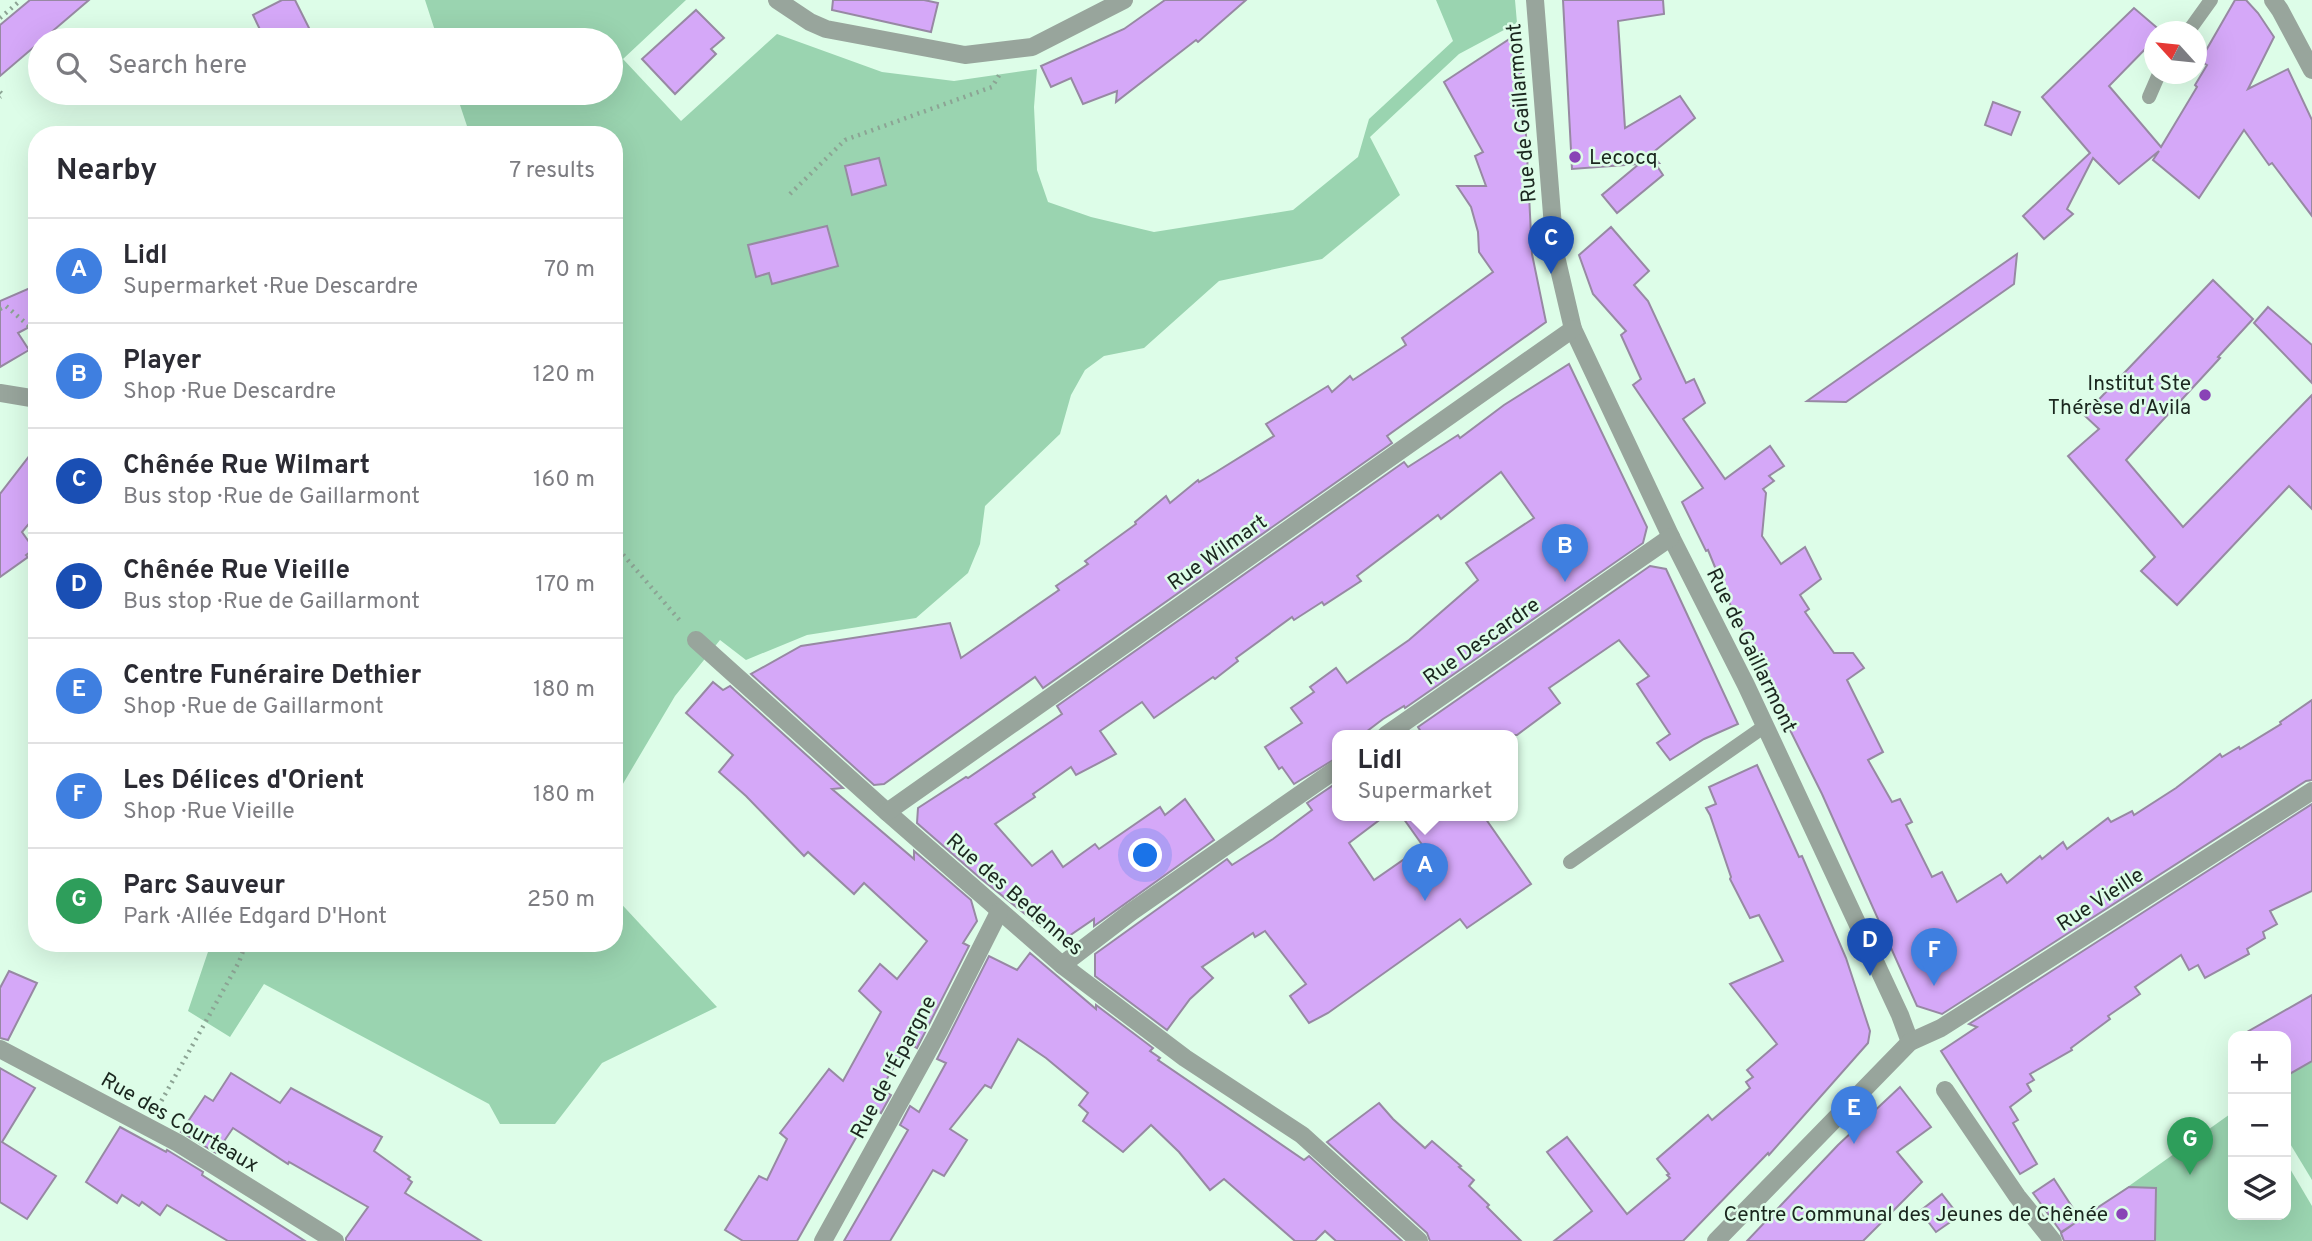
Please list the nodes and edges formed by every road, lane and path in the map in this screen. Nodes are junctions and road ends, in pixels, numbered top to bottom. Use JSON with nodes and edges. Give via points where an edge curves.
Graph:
{"nodes":[{"id":1,"x":20,"y":0,"type":"edge"},
{"id":2,"x":777,"y":0,"type":"edge"},
{"id":3,"x":1124,"y":0,"type":"edge"},
{"id":4,"x":1535,"y":0,"type":"edge"},
{"id":5,"x":2211,"y":0,"type":"edge"},
{"id":6,"x":2273,"y":0,"type":"edge"},
{"id":7,"x":0,"y":18,"type":"edge"},
{"id":8,"x":2196,"y":21,"type":"edge"},
{"id":9,"x":1015,"y":49,"type":"junction"},
{"id":10,"x":2312,"y":70,"type":"edge"},
{"id":11,"x":2155,"y":84,"type":"edge"},
{"id":12,"x":2149,"y":97,"type":"dead end"},
{"id":13,"x":790,"y":194,"type":"dead end"},
{"id":14,"x":0,"y":309,"type":"edge"},
{"id":15,"x":28,"y":326,"type":"edge"},
{"id":16,"x":1573,"y":329,"type":"junction"},
{"id":17,"x":0,"y":393,"type":"edge"},
{"id":18,"x":28,"y":398,"type":"edge"},
{"id":19,"x":1671,"y":537,"type":"junction"},
{"id":20,"x":623,"y":555,"type":"edge"},
{"id":21,"x":696,"y":640,"type":"joint"},
{"id":22,"x":1765,"y":726,"type":"junction"},
{"id":23,"x":1393,"y":730,"type":"edge"},
{"id":24,"x":1332,"y":772,"type":"edge"},
{"id":25,"x":2312,"y":791,"type":"edge"},
{"id":26,"x":887,"y":812,"type":"junction"},
{"id":27,"x":1570,"y":862,"type":"dead end"},
{"id":28,"x":999,"y":912,"type":"junction"},
{"id":29,"x":243,"y":952,"type":"edge"},
{"id":30,"x":1062,"y":965,"type":"junction"},
{"id":31,"x":1910,"y":1042,"type":"junction"},
{"id":32,"x":0,"y":1049,"type":"edge"},
{"id":33,"x":1945,"y":1090,"type":"dead end"},
{"id":34,"x":147,"y":1126,"type":"junction"},
{"id":35,"x":335,"y":1241,"type":"edge"},
{"id":36,"x":823,"y":1241,"type":"edge"},
{"id":37,"x":1419,"y":1241,"type":"edge"},
{"id":38,"x":1716,"y":1241,"type":"edge"},
{"id":39,"x":2053,"y":1241,"type":"edge"}],
"edges":[{"from":1,"to":7,"type":"path"},
{"from":2,"to":9,"type":"street","via":[[826,29],[965,55]]},
{"from":3,"to":9,"type":"street","via":[[1032,47]]},
{"from":4,"to":16,"type":"street","name":"Rue de Gaillarmont","via":[[1555,252]]},
{"from":5,"to":8,"type":"lane"},
{"from":6,"to":10,"type":"street"},
{"from":9,"to":13,"type":"path","via":[[992,87],[845,140]]},
{"from":11,"to":12,"type":"lane"},
{"from":14,"to":15,"type":"path","via":[[6,306]]},
{"from":16,"to":19,"type":"street","name":"Rue de Gaillarmont"},
{"from":16,"to":26,"type":"street","name":"Rue Wilmart"},
{"from":17,"to":18,"type":"street"},
{"from":19,"to":22,"type":"street","name":"Rue de Gaillarmont"},
{"from":19,"to":23,"type":"street","name":"Rue Descardre"},
{"from":20,"to":21,"type":"path"},
{"from":21,"to":26,"type":"street","name":"Rue des Bedennes"},
{"from":22,"to":27,"type":"lane"},
{"from":22,"to":31,"type":"street","name":"Rue de Gaillarmont"},
{"from":24,"to":30,"type":"street"},
{"from":25,"to":31,"type":"street","name":"Rue Vieille","via":[[1941,1028]]},
{"from":26,"to":28,"type":"street","name":"Rue des Bedennes"},
{"from":28,"to":30,"type":"street","name":"Rue des Bedennes"},
{"from":28,"to":36,"type":"street","name":"Rue de l'Épargne"},
{"from":29,"to":34,"type":"path"},
{"from":30,"to":37,"type":"street","name":"Rue des Bedennes","via":[[1185,1058],[1303,1135]]},
{"from":31,"to":38,"type":"street"},
{"from":32,"to":34,"type":"street","name":"Rue des Courteaux"},
{"from":33,"to":39,"type":"street"},
{"from":34,"to":35,"type":"street","name":"Rue des Courteaux"}]}
